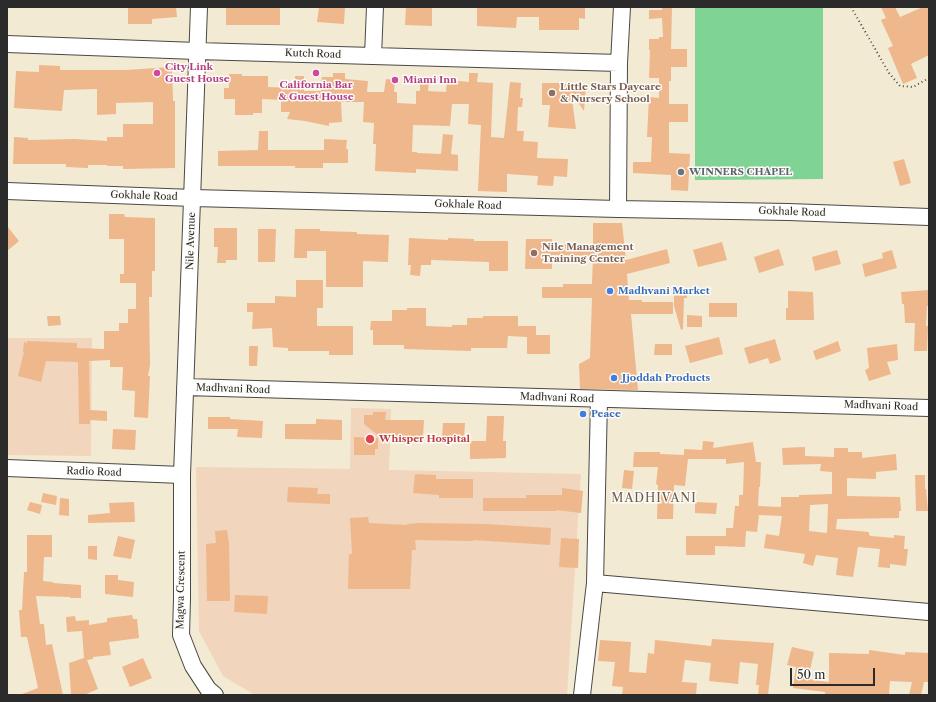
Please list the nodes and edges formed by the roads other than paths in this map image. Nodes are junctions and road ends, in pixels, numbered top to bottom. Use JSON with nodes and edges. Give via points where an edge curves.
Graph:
{"nodes":[{"id":1,"x":199,"y":7,"type":"edge"},
{"id":2,"x":375,"y":7,"type":"edge"},
{"id":3,"x":622,"y":7,"type":"edge"},
{"id":4,"x":7,"y":44,"type":"edge"},
{"id":5,"x":197,"y":51,"type":"junction"},
{"id":6,"x":373,"y":56,"type":"junction"},
{"id":7,"x":619,"y":63,"type":"junction"},
{"id":8,"x":7,"y":191,"type":"edge"},
{"id":9,"x":193,"y":198,"type":"junction"},
{"id":10,"x":618,"y":209,"type":"junction"},
{"id":11,"x":929,"y":217,"type":"edge"},
{"id":12,"x":185,"y":387,"type":"junction"},
{"id":13,"x":599,"y":399,"type":"junction"},
{"id":14,"x":929,"y":408,"type":"edge"},
{"id":15,"x":7,"y":468,"type":"edge"},
{"id":16,"x":182,"y":475,"type":"junction"},
{"id":17,"x":595,"y":583,"type":"junction"},
{"id":18,"x":929,"y":612,"type":"edge"},
{"id":19,"x":215,"y":695,"type":"edge"},
{"id":20,"x":582,"y":695,"type":"edge"}],
"edges":[{"from":1,"to":5,"type":"street","name":"Nile Avenue"},
{"from":2,"to":6,"type":"street"},
{"from":3,"to":7,"type":"street"},
{"from":4,"to":5,"type":"street","name":"Kutch Road"},
{"from":5,"to":6,"type":"street","name":"Kutch Road"},
{"from":5,"to":9,"type":"street","name":"Nile Avenue"},
{"from":6,"to":7,"type":"street","name":"Kutch Road"},
{"from":7,"to":10,"type":"street"},
{"from":8,"to":9,"type":"street","name":"Gokhale Road"},
{"from":9,"to":10,"type":"street","name":"Gokhale Road"},
{"from":9,"to":12,"type":"street","name":"Nile Avenue"},
{"from":10,"to":11,"type":"street","name":"Gokhale Road"},
{"from":12,"to":13,"type":"street","name":"Madhvani Road"},
{"from":12,"to":16,"type":"street","name":"Nile Avenue"},
{"from":13,"to":14,"type":"street","name":"Madhvani Road"},
{"from":13,"to":17,"type":"street"},
{"from":15,"to":16,"type":"street","name":"Radio Road"},
{"from":16,"to":19,"type":"street","name":"Magwa Crescent","via":[[181,635],[193,666]]},
{"from":17,"to":18,"type":"street"},
{"from":17,"to":20,"type":"street"}]}
